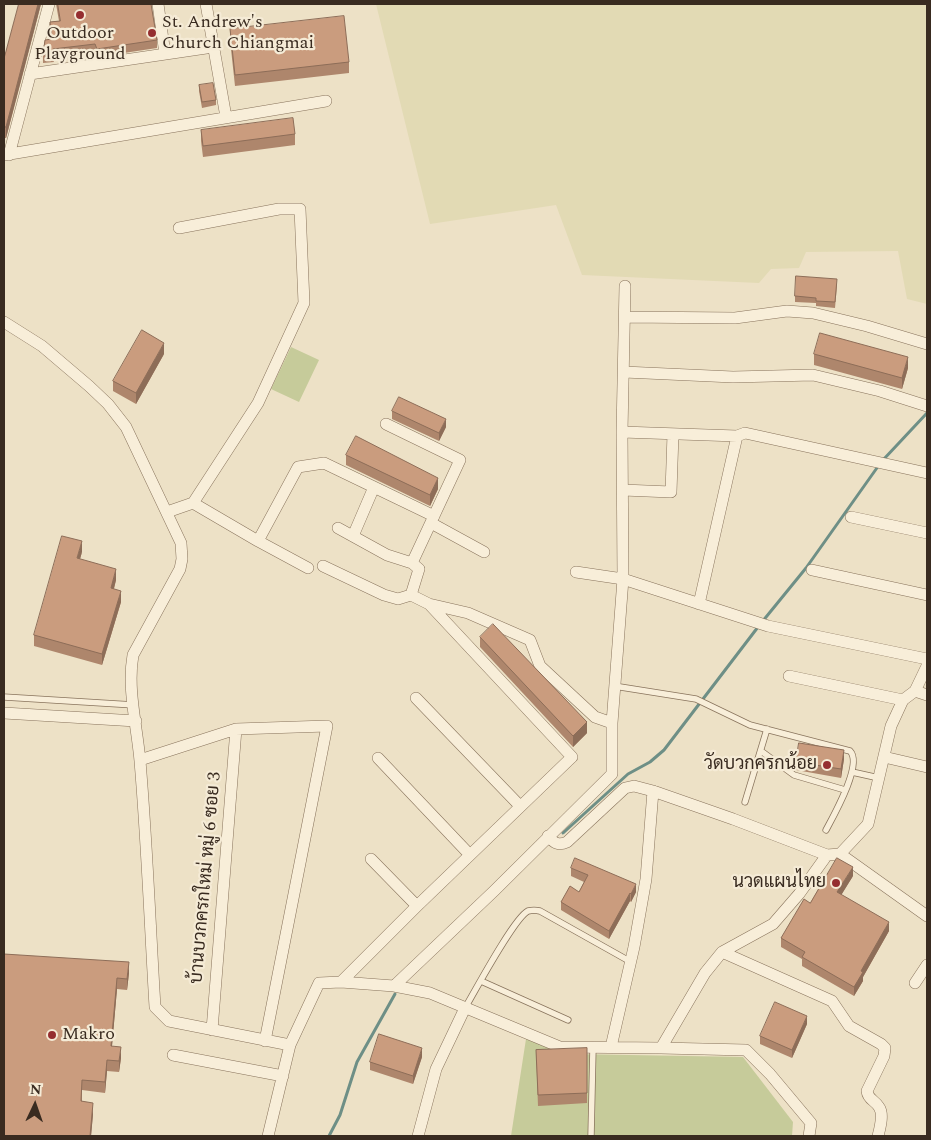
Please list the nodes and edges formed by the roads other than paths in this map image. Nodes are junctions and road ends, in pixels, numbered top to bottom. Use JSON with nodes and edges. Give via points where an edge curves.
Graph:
{"nodes":[{"id":1,"x":49,"y":4,"type":"edge"},
{"id":2,"x":158,"y":4,"type":"edge"},
{"id":3,"x":206,"y":4,"type":"edge"},
{"id":4,"x":214,"y":47,"type":"junction"},
{"id":5,"x":165,"y":54,"type":"junction"},
{"id":6,"x":30,"y":74,"type":"junction"},
{"id":7,"x":326,"y":101,"type":"dead end"},
{"id":8,"x":226,"y":117,"type":"junction"},
{"id":9,"x":6,"y":155,"type":"edge"},
{"id":10,"x":179,"y":228,"type":"dead end"},
{"id":11,"x":625,"y":286,"type":"dead end"},
{"id":12,"x":625,"y":317,"type":"junction"},
{"id":13,"x":4,"y":322,"type":"edge"},
{"id":14,"x":927,"y":344,"type":"edge"},
{"id":15,"x":624,"y":372,"type":"junction"},
{"id":16,"x":923,"y":405,"type":"edge"},
{"id":17,"x":386,"y":424,"type":"dead end"},
{"id":18,"x":622,"y":432,"type":"junction"},
{"id":19,"x":672,"y":434,"type":"junction"},
{"id":20,"x":737,"y":436,"type":"junction"},
{"id":21,"x":927,"y":473,"type":"edge"},
{"id":22,"x":374,"y":486,"type":"junction"},
{"id":23,"x":623,"y":490,"type":"junction"},
{"id":24,"x":193,"y":503,"type":"junction"},
{"id":25,"x":167,"y":512,"type":"junction"},
{"id":26,"x":851,"y":517,"type":"dead end"},
{"id":27,"x":432,"y":519,"type":"junction"},
{"id":28,"x":338,"y":528,"type":"dead end"},
{"id":29,"x":927,"y":533,"type":"edge"},
{"id":30,"x":353,"y":536,"type":"junction"},
{"id":31,"x":258,"y":541,"type":"junction"},
{"id":32,"x":484,"y":552,"type":"dead end"},
{"id":33,"x":412,"y":563,"type":"junction"},
{"id":34,"x":323,"y":566,"type":"dead end"},
{"id":35,"x":308,"y":568,"type":"dead end"},
{"id":36,"x":812,"y":570,"type":"dead end"},
{"id":37,"x":576,"y":572,"type":"dead end"},
{"id":38,"x":623,"y":579,"type":"junction"},
{"id":39,"x":411,"y":595,"type":"junction"},
{"id":40,"x":927,"y":595,"type":"edge"},
{"id":41,"x":429,"y":604,"type":"junction"},
{"id":42,"x":698,"y":604,"type":"junction"},
{"id":43,"x":927,"y":660,"type":"edge"},
{"id":44,"x":927,"y":666,"type":"edge"},
{"id":45,"x":789,"y":676,"type":"dead end"},
{"id":46,"x":614,"y":686,"type":"junction"},
{"id":47,"x":915,"y":691,"type":"junction"},
{"id":48,"x":927,"y":695,"type":"edge"},
{"id":49,"x":4,"y":697,"type":"edge"},
{"id":50,"x":416,"y":698,"type":"dead end"},
{"id":51,"x":903,"y":700,"type":"junction"},
{"id":52,"x":134,"y":705,"type":"junction"},
{"id":53,"x":4,"y":713,"type":"edge"},
{"id":54,"x":136,"y":721,"type":"junction"},
{"id":55,"x":612,"y":723,"type":"junction"},
{"id":56,"x":236,"y":729,"type":"junction"},
{"id":57,"x":767,"y":729,"type":"junction"},
{"id":58,"x":761,"y":751,"type":"junction"},
{"id":59,"x":884,"y":756,"type":"junction"},
{"id":60,"x":378,"y":758,"type":"dead end"},
{"id":61,"x":140,"y":760,"type":"junction"},
{"id":62,"x":927,"y":767,"type":"edge"},
{"id":63,"x":852,"y":772,"type":"junction"},
{"id":64,"x":879,"y":778,"type":"junction"},
{"id":65,"x":845,"y":790,"type":"junction"},
{"id":66,"x":653,"y":791,"type":"junction"},
{"id":67,"x":745,"y":802,"type":"dead end"},
{"id":68,"x":520,"y":806,"type":"junction"},
{"id":69,"x":826,"y":830,"type":"dead end"},
{"id":70,"x":548,"y":836,"type":"junction"},
{"id":71,"x":840,"y":854,"type":"junction"},
{"id":72,"x":470,"y":855,"type":"junction"},
{"id":73,"x":827,"y":855,"type":"junction"},
{"id":74,"x":371,"y":859,"type":"dead end"},
{"id":75,"x":417,"y":906,"type":"junction"},
{"id":76,"x":927,"y":916,"type":"edge"},
{"id":77,"x":722,"y":952,"type":"junction"},
{"id":78,"x":631,"y":962,"type":"junction"},
{"id":79,"x":927,"y":966,"type":"edge"},
{"id":80,"x":342,"y":982,"type":"junction"},
{"id":81,"x":481,"y":982,"type":"junction"},
{"id":82,"x":915,"y":983,"type":"dead end"},
{"id":83,"x":394,"y":986,"type":"junction"},
{"id":84,"x":465,"y":1008,"type":"junction"},
{"id":85,"x":568,"y":1020,"type":"dead end"},
{"id":86,"x":212,"y":1030,"type":"junction"},
{"id":87,"x":265,"y":1041,"type":"junction"},
{"id":88,"x":290,"y":1045,"type":"junction"},
{"id":89,"x":593,"y":1048,"type":"junction"},
{"id":90,"x":611,"y":1048,"type":"junction"},
{"id":91,"x":661,"y":1048,"type":"junction"},
{"id":92,"x":173,"y":1055,"type":"dead end"},
{"id":93,"x":283,"y":1076,"type":"junction"},
{"id":94,"x":268,"y":1136,"type":"edge"},
{"id":95,"x":418,"y":1136,"type":"edge"},
{"id":96,"x":592,"y":1136,"type":"edge"},
{"id":97,"x":809,"y":1136,"type":"edge"},
{"id":98,"x":878,"y":1136,"type":"edge"}],
"edges":[{"from":1,"to":6,"type":"street"},
{"from":2,"to":5,"type":"street"},
{"from":3,"to":4,"type":"street"},
{"from":4,"to":5,"type":"street"},
{"from":4,"to":8,"type":"street"},
{"from":5,"to":6,"type":"street"},
{"from":6,"to":9,"type":"street"},
{"from":7,"to":8,"type":"street"},
{"from":8,"to":9,"type":"street"},
{"from":10,"to":24,"type":"street","via":[[279,209],[300,209],[304,303],[258,402]]},
{"from":11,"to":12,"type":"street"},
{"from":12,"to":14,"type":"street","via":[[735,318],[787,311],[813,313]]},
{"from":12,"to":15,"type":"street"},
{"from":13,"to":25,"type":"street","via":[[42,346],[108,404],[126,427]]},
{"from":15,"to":16,"type":"street","via":[[733,377],[813,374]]},
{"from":15,"to":18,"type":"street"},
{"from":17,"to":27,"type":"street","via":[[460,460]]},
{"from":18,"to":19,"type":"street"},
{"from":18,"to":23,"type":"street"},
{"from":19,"to":20,"type":"street"},
{"from":19,"to":23,"type":"street","via":[[671,492]]},
{"from":20,"to":21,"type":"street","via":[[745,434]]},
{"from":20,"to":42,"type":"street"},
{"from":22,"to":27,"type":"street"},
{"from":22,"to":30,"type":"street"},
{"from":22,"to":31,"type":"street","via":[[324,463],[298,467]]},
{"from":23,"to":38,"type":"street"},
{"from":24,"to":25,"type":"street"},
{"from":24,"to":31,"type":"street"},
{"from":25,"to":52,"type":"street","via":[[181,543],[182,559],[180,569],[133,655]]},
{"from":26,"to":29,"type":"street"},
{"from":27,"to":32,"type":"street"},
{"from":27,"to":33,"type":"street"},
{"from":28,"to":30,"type":"street"},
{"from":30,"to":33,"type":"street","via":[[387,555]]},
{"from":31,"to":35,"type":"street"},
{"from":33,"to":39,"type":"street","via":[[419,569]]},
{"from":34,"to":39,"type":"street","via":[[384,595],[398,599]]},
{"from":36,"to":40,"type":"street"},
{"from":37,"to":38,"type":"street"},
{"from":38,"to":42,"type":"street"},
{"from":38,"to":46,"type":"street"},
{"from":39,"to":41,"type":"street"},
{"from":41,"to":55,"type":"street","via":[[468,613],[530,640],[540,666],[595,717]]},
{"from":41,"to":68,"type":"street","via":[[572,757]]},
{"from":42,"to":43,"type":"street","via":[[772,627]]},
{"from":44,"to":47,"type":"street"},
{"from":45,"to":51,"type":"street"},
{"from":46,"to":55,"type":"street"},
{"from":46,"to":57,"type":"lane","via":[[696,699]]},
{"from":47,"to":48,"type":"street"},
{"from":47,"to":51,"type":"street"},
{"from":49,"to":52,"type":"lane"},
{"from":50,"to":68,"type":"street"},
{"from":51,"to":59,"type":"street","via":[[891,726]]},
{"from":52,"to":54,"type":"street"},
{"from":53,"to":54,"type":"street"},
{"from":54,"to":61,"type":"street"},
{"from":55,"to":70,"type":"street","via":[[612,774]]},
{"from":56,"to":61,"type":"street"},
{"from":56,"to":86,"type":"street","name":"บ้านบวกครกใหม่ หมู่ 6 ซอย 3"},
{"from":56,"to":87,"type":"street","via":[[327,726]]},
{"from":57,"to":58,"type":"lane"},
{"from":57,"to":63,"type":"lane","via":[[850,751],[854,760]]},
{"from":58,"to":65,"type":"lane","via":[[794,775]]},
{"from":58,"to":67,"type":"lane"},
{"from":59,"to":62,"type":"street"},
{"from":59,"to":64,"type":"street"},
{"from":60,"to":72,"type":"street"},
{"from":61,"to":86,"type":"street","via":[[155,1007],[169,1020]]},
{"from":63,"to":64,"type":"lane"},
{"from":63,"to":65,"type":"lane"},
{"from":64,"to":71,"type":"street","via":[[868,824]]},
{"from":65,"to":69,"type":"lane"},
{"from":66,"to":70,"type":"street","via":[[634,786],[625,788],[568,842],[554,843]]},
{"from":66,"to":73,"type":"street"},
{"from":66,"to":78,"type":"street","via":[[646,879]]},
{"from":68,"to":72,"type":"street"},
{"from":70,"to":83,"type":"street"},
{"from":71,"to":73,"type":"street"},
{"from":71,"to":76,"type":"street"},
{"from":72,"to":75,"type":"street"},
{"from":73,"to":77,"type":"street","via":[[773,924]]},
{"from":74,"to":75,"type":"street"},
{"from":75,"to":80,"type":"street"},
{"from":77,"to":91,"type":"street","via":[[705,973]]},
{"from":77,"to":98,"type":"street","via":[[832,1001],[849,1026],[885,1048],[886,1052],[866,1090],[868,1098],[881,1110]]},
{"from":78,"to":81,"type":"lane","via":[[533,910],[522,916]]},
{"from":78,"to":90,"type":"street"},
{"from":79,"to":82,"type":"street"},
{"from":80,"to":83,"type":"street"},
{"from":80,"to":88,"type":"street","via":[[319,983]]},
{"from":81,"to":84,"type":"lane"},
{"from":81,"to":85,"type":"lane"},
{"from":83,"to":84,"type":"street","via":[[430,993]]},
{"from":84,"to":89,"type":"street","via":[[560,1048]]},
{"from":84,"to":95,"type":"street","via":[[436,1069]]},
{"from":86,"to":87,"type":"street"},
{"from":87,"to":88,"type":"street"},
{"from":88,"to":93,"type":"street"},
{"from":89,"to":90,"type":"street"},
{"from":89,"to":96,"type":"lane"},
{"from":90,"to":91,"type":"street"},
{"from":91,"to":97,"type":"street","via":[[746,1050],[811,1123]]},
{"from":92,"to":93,"type":"street"},
{"from":93,"to":94,"type":"street"}]}
